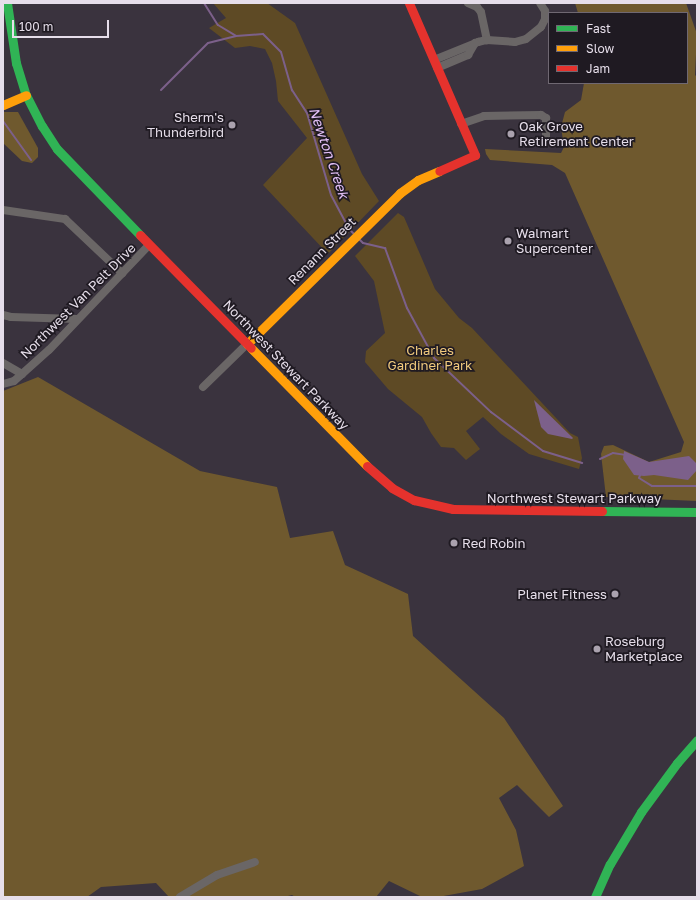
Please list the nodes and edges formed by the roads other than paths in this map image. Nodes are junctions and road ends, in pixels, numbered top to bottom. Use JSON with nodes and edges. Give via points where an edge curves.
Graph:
{"nodes":[{"id":1,"x":7,"y":3,"type":"edge"},
{"id":2,"x":409,"y":3,"type":"edge"},
{"id":3,"x":468,"y":3,"type":"edge"},
{"id":4,"x":540,"y":3,"type":"edge"},
{"id":5,"x":487,"y":40,"type":"junction"},
{"id":6,"x":435,"y":64,"type":"junction"},
{"id":7,"x":26,"y":95,"type":"junction"},
{"id":8,"x":3,"y":105,"type":"edge"},
{"id":9,"x":461,"y":124,"type":"junction"},
{"id":10,"x":546,"y":142,"type":"dead end"},
{"id":11,"x":3,"y":210,"type":"edge"},
{"id":12,"x":149,"y":245,"type":"junction"},
{"id":13,"x":122,"y":273,"type":"junction"},
{"id":14,"x":3,"y":315,"type":"edge"},
{"id":15,"x":77,"y":319,"type":"junction"},
{"id":16,"x":247,"y":344,"type":"junction"},
{"id":17,"x":3,"y":362,"type":"edge"},
{"id":18,"x":22,"y":374,"type":"junction"},
{"id":19,"x":3,"y":384,"type":"edge"},
{"id":20,"x":202,"y":387,"type":"dead end"},
{"id":21,"x":697,"y":512,"type":"edge"},
{"id":22,"x":697,"y":740,"type":"edge"},
{"id":23,"x":255,"y":862,"type":"dead end"},
{"id":24,"x":180,"y":897,"type":"edge"},
{"id":25,"x":595,"y":897,"type":"edge"}],
"edges":[{"from":1,"to":7,"type":"main road","name":"Northwest Stewart Parkway","via":[[16,63]]},
{"from":2,"to":6,"type":"main road"},
{"from":3,"to":5,"type":"street","via":[[481,12]]},
{"from":4,"to":5,"type":"street","via":[[546,19],[541,27],[526,39],[515,42]]},
{"from":5,"to":6,"type":"street","via":[[475,43],[468,54]]},
{"from":6,"to":9,"type":"main road"},
{"from":7,"to":8,"type":"main road"},
{"from":7,"to":12,"type":"main road","name":"Northwest Stewart Parkway","via":[[57,149]]},
{"from":9,"to":10,"type":"street","via":[[484,116],[541,115],[546,118]]},
{"from":9,"to":16,"type":"main road","name":"Renann Street","via":[[475,155],[418,180],[400,193]]},
{"from":11,"to":13,"type":"street","via":[[65,219]]},
{"from":12,"to":13,"type":"street","name":"Northwest Van Pelt Drive"},
{"from":12,"to":16,"type":"main road","name":"Northwest Stewart Parkway"},
{"from":13,"to":15,"type":"street","name":"Northwest Van Pelt Drive"},
{"from":14,"to":15,"type":"street"},
{"from":15,"to":18,"type":"street","name":"Northwest Van Pelt Drive","via":[[49,350]]},
{"from":16,"to":20,"type":"street","name":"Renann Street"},
{"from":16,"to":21,"type":"main road","name":"Northwest Stewart Parkway","via":[[371,471],[392,488],[414,500],[469,511]]},
{"from":17,"to":18,"type":"street","name":"Northwest Van Pelt Drive"},
{"from":18,"to":19,"type":"street","via":[[14,381]]},
{"from":22,"to":25,"type":"main road","via":[[641,812],[610,864]]},
{"from":23,"to":24,"type":"street","via":[[217,875]]}]}
